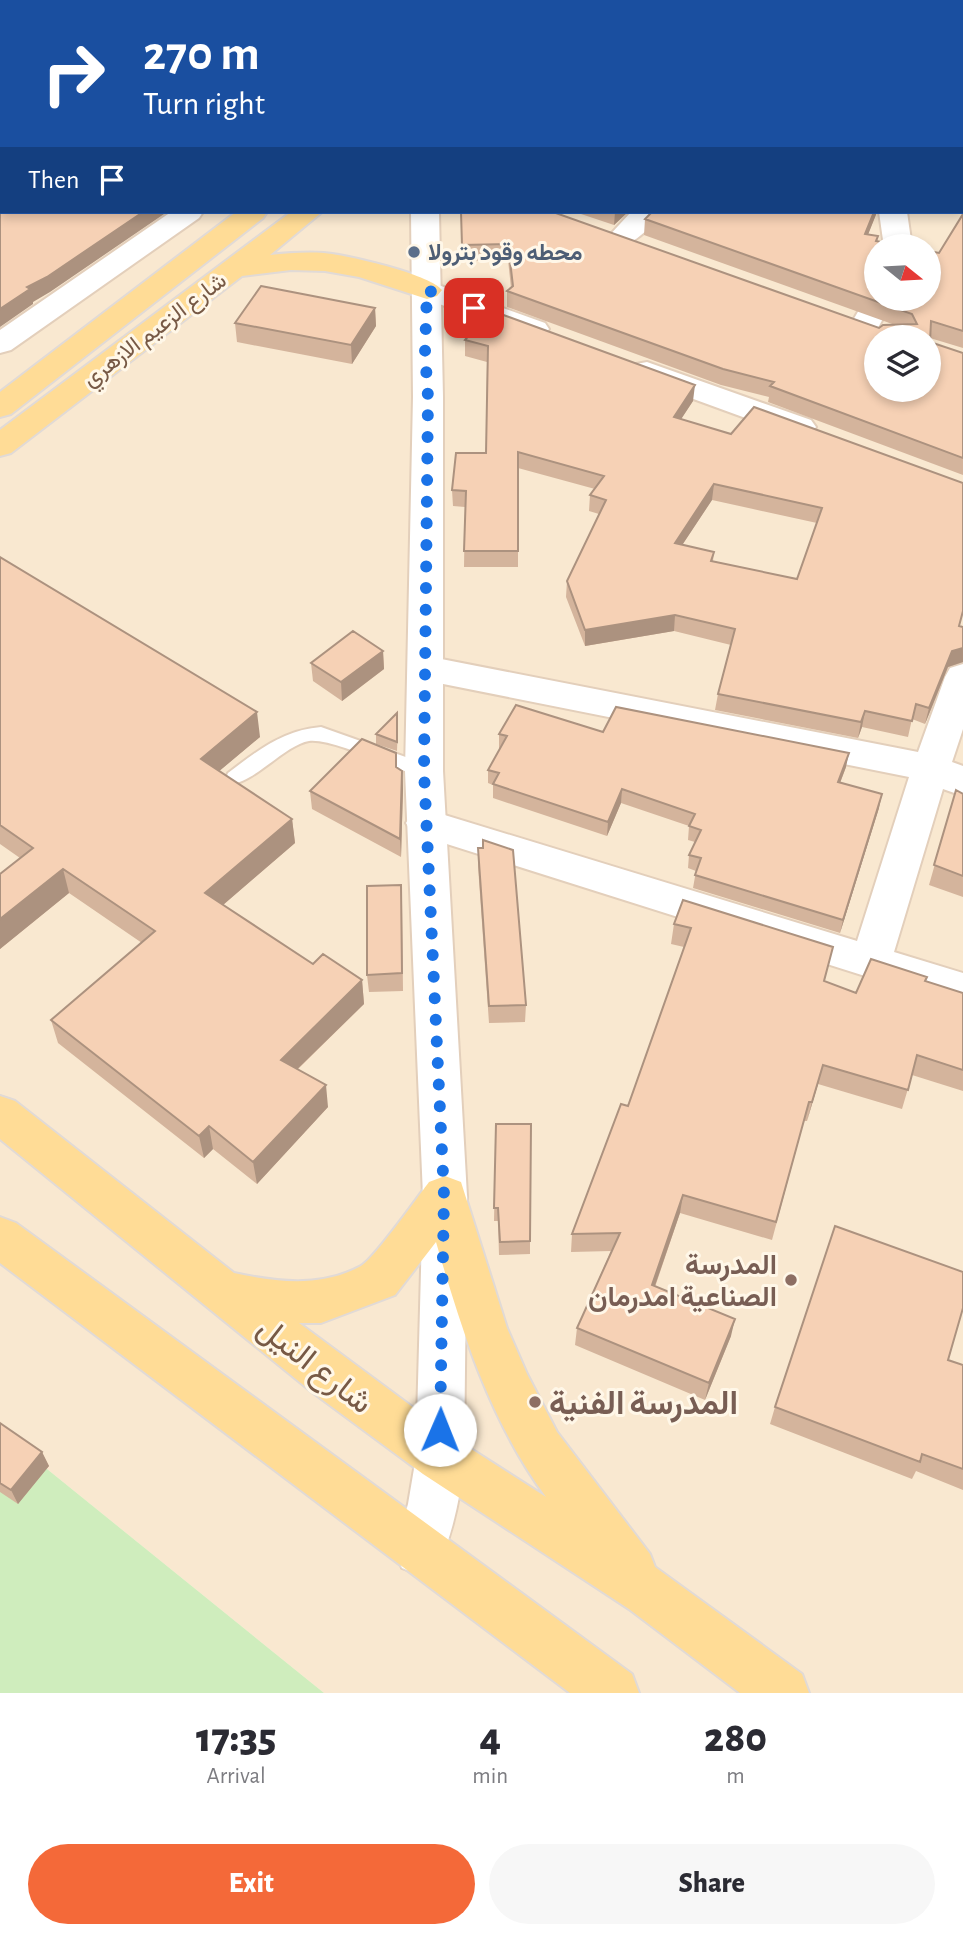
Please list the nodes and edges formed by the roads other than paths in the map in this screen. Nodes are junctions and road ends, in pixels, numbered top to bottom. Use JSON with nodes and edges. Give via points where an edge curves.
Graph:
{"nodes":[{"id":1,"x":186,"y":214,"type":"edge"},
{"id":2,"x":250,"y":214,"type":"edge"},
{"id":3,"x":305,"y":214,"type":"edge"},
{"id":4,"x":425,"y":214,"type":"edge"},
{"id":5,"x":646,"y":214,"type":"edge"},
{"id":6,"x":894,"y":214,"type":"edge"},
{"id":7,"x":898,"y":234,"type":"edge"},
{"id":8,"x":621,"y":238,"type":"edge"},
{"id":9,"x":232,"y":270,"type":"junction"},
{"id":10,"x":427,"y":290,"type":"junction"},
{"id":11,"x":871,"y":312,"type":"edge"},
{"id":12,"x":863,"y":326,"type":"edge"},
{"id":13,"x":558,"y":338,"type":"edge"},
{"id":14,"x":0,"y":344,"type":"edge"},
{"id":15,"x":623,"y":362,"type":"edge"},
{"id":16,"x":0,"y":407,"type":"edge"},
{"id":17,"x":832,"y":439,"type":"edge"},
{"id":18,"x":0,"y":446,"type":"edge"},
{"id":19,"x":425,"y":669,"type":"junction"},
{"id":20,"x":963,"y":677,"type":"edge"},
{"id":21,"x":424,"y":771,"type":"junction"},
{"id":22,"x":947,"y":775,"type":"edge"},
{"id":23,"x":235,"y":778,"type":"edge"},
{"id":24,"x":425,"y":823,"type":"junction"},
{"id":25,"x":871,"y":960,"type":"junction"},
{"id":26,"x":963,"y":990,"type":"edge"},
{"id":27,"x":0,"y":1114,"type":"edge"},
{"id":28,"x":444,"y":1195,"type":"junction"},
{"id":29,"x":0,"y":1237,"type":"edge"},
{"id":30,"x":222,"y":1290,"type":"junction"},
{"id":31,"x":440,"y":1457,"type":"junction"},
{"id":32,"x":420,"y":1550,"type":"junction"},
{"id":33,"x":647,"y":1591,"type":"junction"},
{"id":34,"x":613,"y":1693,"type":"edge"},
{"id":35,"x":783,"y":1693,"type":"edge"}],
"edges":[{"from":1,"to":14,"type":"street"},
{"from":2,"to":16,"type":"main road","name":"شارع الزعيم الازهري"},
{"from":3,"to":9,"type":"main road","name":"شارع الزعيم الازهري"},
{"from":4,"to":10,"type":"street"},
{"from":5,"to":8,"type":"street"},
{"from":6,"to":7,"type":"street"},
{"from":9,"to":10,"type":"main road","via":[[329,262]]},
{"from":9,"to":18,"type":"main road","name":"شارع الزعيم الازهري"},
{"from":10,"to":13,"type":"street"},
{"from":10,"to":19,"type":"street"},
{"from":11,"to":12,"type":"street"},
{"from":15,"to":17,"type":"street"},
{"from":19,"to":21,"type":"street"},
{"from":19,"to":22,"type":"street"},
{"from":20,"to":22,"type":"street"},
{"from":21,"to":23,"type":"lane","via":[[321,734],[305,733]]},
{"from":21,"to":24,"type":"street"},
{"from":22,"to":25,"type":"street"},
{"from":24,"to":25,"type":"street"},
{"from":24,"to":28,"type":"street"},
{"from":25,"to":26,"type":"street"},
{"from":27,"to":30,"type":"main road","name":"شارع النيل"},
{"from":28,"to":30,"type":"main road","via":[[379,1280],[321,1302],[271,1302]]},
{"from":28,"to":31,"type":"street"},
{"from":28,"to":33,"type":"main road","via":[[484,1328],[521,1412],[540,1449]]},
{"from":29,"to":32,"type":"main road"},
{"from":30,"to":31,"type":"main road","name":"شارع النيل"},
{"from":31,"to":32,"type":"street","via":[[431,1519]]},
{"from":31,"to":33,"type":"main road","name":"شارع النيل"},
{"from":32,"to":34,"type":"main road"},
{"from":33,"to":35,"type":"main road","name":"شارع النيل"}]}
